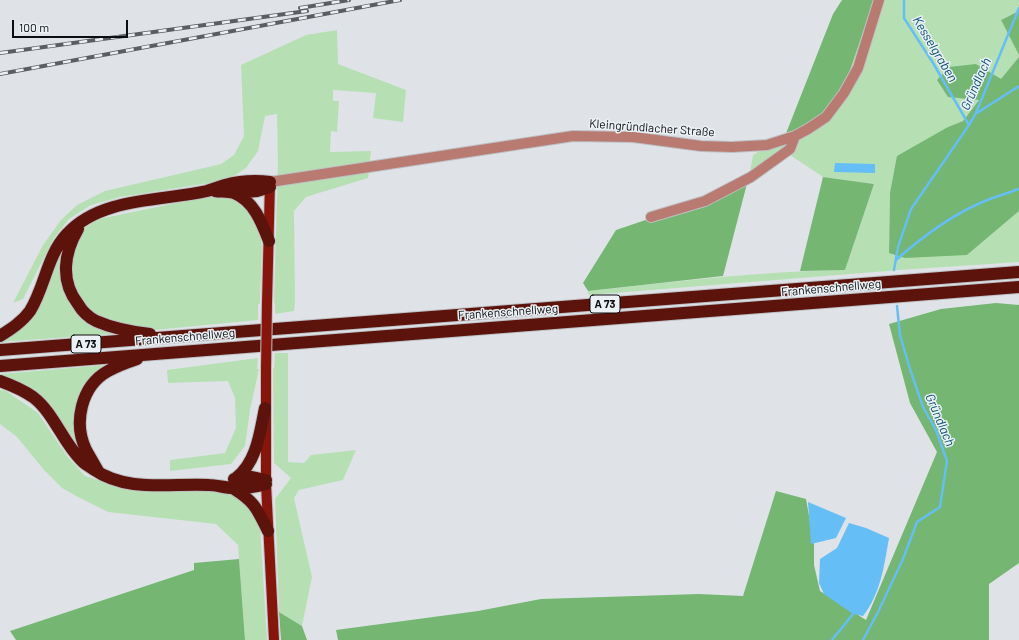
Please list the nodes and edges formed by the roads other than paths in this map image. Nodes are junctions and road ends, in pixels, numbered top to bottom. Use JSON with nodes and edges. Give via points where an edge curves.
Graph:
{"nodes":[{"id":1,"x":879,"y":0,"type":"edge"},
{"id":2,"x":795,"y":136,"type":"junction"},
{"id":3,"x":270,"y":184,"type":"junction"},
{"id":4,"x":208,"y":191,"type":"junction"},
{"id":5,"x":234,"y":194,"type":"junction"},
{"id":6,"x":651,"y":217,"type":"dead end"},
{"id":7,"x":83,"y":221,"type":"junction"},
{"id":8,"x":269,"y":241,"type":"junction"},
{"id":9,"x":1019,"y":264,"type":"edge"},
{"id":10,"x":1019,"y":272,"type":"edge"},
{"id":11,"x":984,"y":275,"type":"junction"},
{"id":12,"x":1019,"y":287,"type":"edge"},
{"id":13,"x":979,"y":290,"type":"junction"},
{"id":14,"x":1019,"y":294,"type":"edge"},
{"id":15,"x":0,"y":336,"type":"edge"},
{"id":16,"x":171,"y":337,"type":"junction"},
{"id":17,"x":0,"y":350,"type":"edge"},
{"id":18,"x":151,"y":354,"type":"junction"},
{"id":19,"x":0,"y":366,"type":"edge"},
{"id":20,"x":0,"y":381,"type":"edge"},
{"id":21,"x":265,"y":408,"type":"junction"},
{"id":22,"x":100,"y":474,"type":"junction"},
{"id":23,"x":266,"y":482,"type":"junction"},
{"id":24,"x":235,"y":483,"type":"junction"},
{"id":25,"x":268,"y":531,"type":"junction"},
{"id":26,"x":274,"y":640,"type":"edge"}],
"edges":[{"from":1,"to":2,"type":"street","name":"Kleingründlacher Straße","via":[[858,68],[844,93],[826,117]]},
{"from":2,"to":3,"type":"street","name":"Kleingründlacher Straße","via":[[767,145],[732,147],[702,146],[633,137],[573,136]]},
{"from":2,"to":6,"type":"street","via":[[790,149],[751,177],[705,201]]},
{"from":3,"to":4,"type":"highway","via":[[258,180]]},
{"from":3,"to":5,"type":"highway","via":[[256,190]]},
{"from":3,"to":8,"type":"main road"},
{"from":4,"to":5,"type":"highway"},
{"from":4,"to":7,"type":"highway","via":[[116,207]]},
{"from":5,"to":8,"type":"highway","via":[[252,206]]},
{"from":7,"to":15,"type":"highway","via":[[67,234],[58,247],[29,311],[15,327]]},
{"from":7,"to":16,"type":"highway","via":[[71,241],[66,258],[68,288],[79,307],[95,320],[113,327]]},
{"from":8,"to":21,"type":"main road","bridge":true},
{"from":9,"to":11,"type":"highway"},
{"from":10,"to":11,"type":"highway","name":"Frankenschnellweg","number":"A 73"},
{"from":11,"to":16,"type":"highway","name":"Frankenschnellweg","number":"A 73"},
{"from":12,"to":13,"type":"highway","name":"Frankenschnellweg","number":"A 73"},
{"from":13,"to":14,"type":"highway"},
{"from":13,"to":18,"type":"highway","name":"Frankenschnellweg","number":"A 73"},
{"from":16,"to":17,"type":"highway","name":"Frankenschnellweg","number":"A 73"},
{"from":18,"to":19,"type":"highway","name":"Frankenschnellweg","number":"A 73"},
{"from":18,"to":22,"type":"highway","via":[[107,371],[85,397],[80,413],[80,430],[86,449]]},
{"from":20,"to":22,"type":"highway","via":[[15,386],[33,397],[45,409],[81,461]]},
{"from":21,"to":23,"type":"main road"},
{"from":21,"to":24,"type":"highway","via":[[251,460]]},
{"from":22,"to":24,"type":"highway","via":[[130,484]]},
{"from":23,"to":24,"type":"highway","via":[[252,477]]},
{"from":23,"to":25,"type":"main road"},
{"from":24,"to":25,"type":"highway","via":[[255,506]]},
{"from":25,"to":26,"type":"main road"}]}
